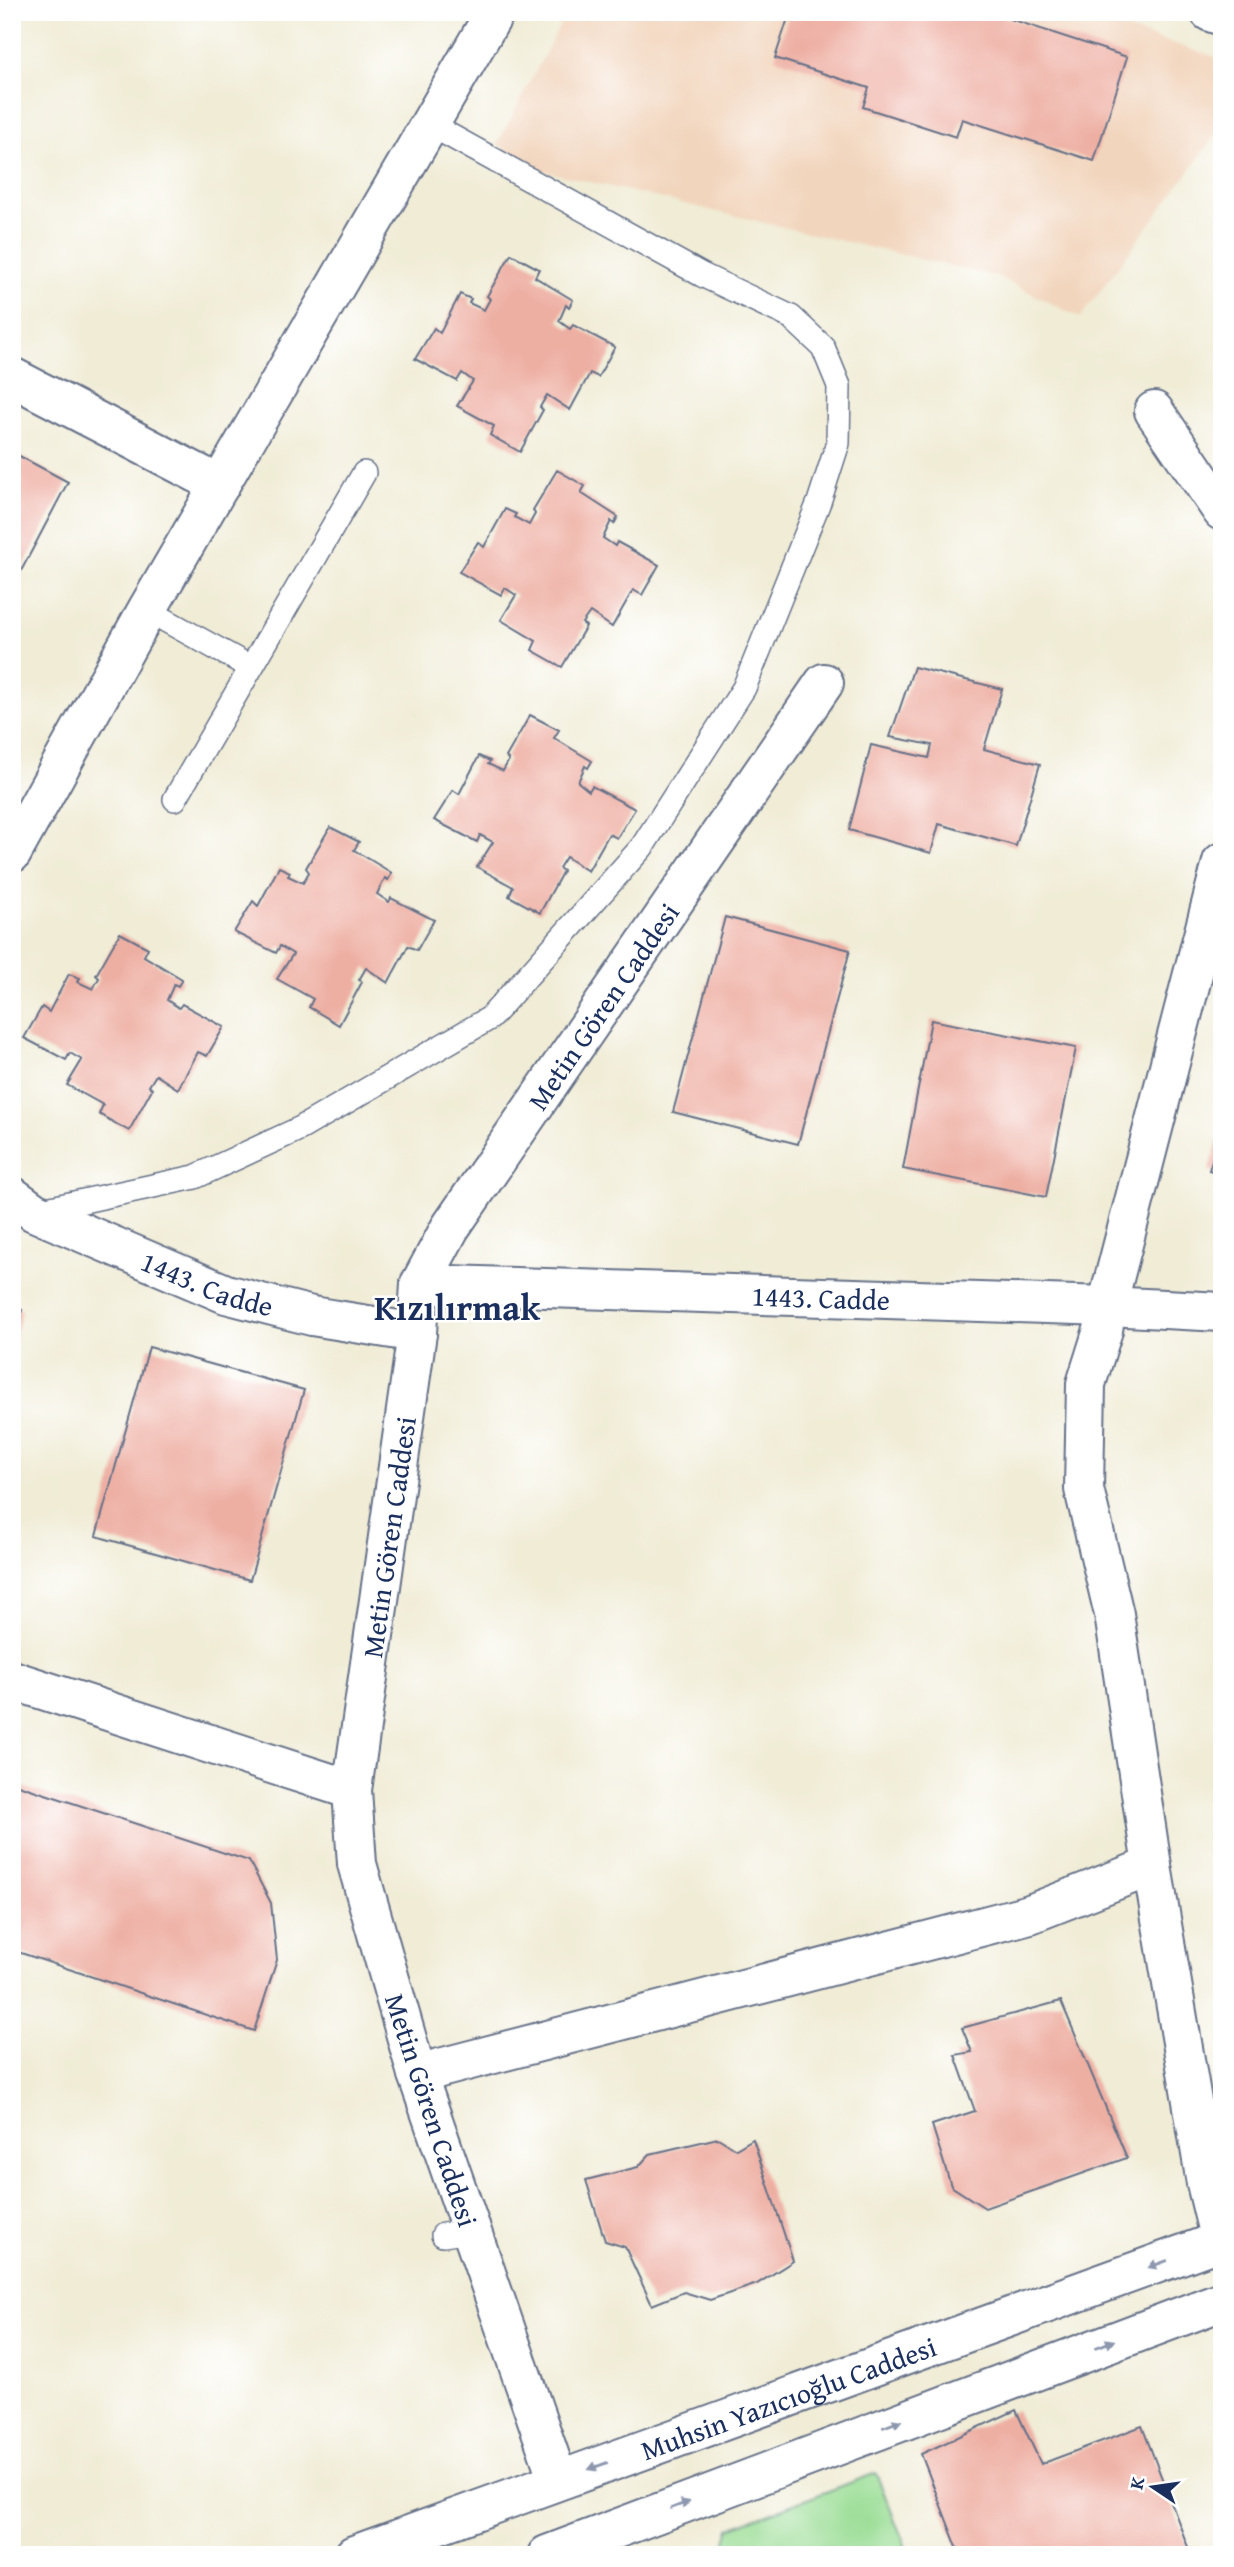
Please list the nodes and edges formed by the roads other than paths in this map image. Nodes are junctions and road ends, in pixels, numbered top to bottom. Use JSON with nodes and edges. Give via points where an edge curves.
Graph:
{"nodes":[{"id":1,"x":495,"y":12,"type":"edge"},
{"id":2,"x":1210,"y":12,"type":"edge"},
{"id":3,"x":1222,"y":16,"type":"edge"},
{"id":4,"x":429,"y":124,"type":"junction"},
{"id":5,"x":12,"y":377,"type":"edge"},
{"id":6,"x":1154,"y":411,"type":"dead end"},
{"id":7,"x":364,"y":473,"type":"dead end"},
{"id":8,"x":220,"y":485,"type":"junction"},
{"id":9,"x":1222,"y":511,"type":"edge"},
{"id":10,"x":147,"y":610,"type":"junction"},
{"id":11,"x":250,"y":667,"type":"junction"},
{"id":12,"x":824,"y":683,"type":"dead end"},
{"id":13,"x":175,"y":799,"type":"dead end"},
{"id":14,"x":12,"y":853,"type":"edge"},
{"id":15,"x":1222,"y":862,"type":"edge"},
{"id":16,"x":23,"y":1204,"type":"edge"},
{"id":17,"x":420,"y":1284,"type":"junction"},
{"id":18,"x":1107,"y":1306,"type":"junction"},
{"id":19,"x":1222,"y":1312,"type":"edge"},
{"id":20,"x":417,"y":1333,"type":"junction"},
{"id":21,"x":12,"y":1680,"type":"edge"},
{"id":22,"x":352,"y":1790,"type":"junction"},
{"id":23,"x":1152,"y":1866,"type":"junction"},
{"id":24,"x":417,"y":2074,"type":"junction"},
{"id":25,"x":1221,"y":2243,"type":"edge"},
{"id":26,"x":1222,"y":2301,"type":"edge"},
{"id":27,"x":558,"y":2480,"type":"junction"},
{"id":28,"x":608,"y":2544,"type":"edge"},
{"id":29,"x":354,"y":2555,"type":"edge"},
{"id":30,"x":547,"y":2555,"type":"edge"}],
"edges":[{"from":1,"to":4,"type":"street"},
{"from":2,"to":3,"type":"street"},
{"from":4,"to":8,"type":"street"},
{"from":4,"to":16,"type":"lane","via":[[702,275],[791,317],[823,347],[839,386],[838,443],[819,502],[744,688],[642,847],[490,1018],[301,1128],[195,1177]]},
{"from":5,"to":8,"type":"street"},
{"from":6,"to":9,"type":"street"},
{"from":7,"to":11,"type":"lane"},
{"from":8,"to":10,"type":"street"},
{"from":10,"to":11,"type":"lane"},
{"from":10,"to":14,"type":"street"},
{"from":11,"to":13,"type":"lane"},
{"from":12,"to":17,"type":"street","name":"Metin Gören Caddesi","via":[[450,1228]]},
{"from":15,"to":18,"type":"street"},
{"from":16,"to":20,"type":"street","name":"1443. Cadde","via":[[226,1294],[312,1316]]},
{"from":17,"to":18,"type":"street","name":"1443. Cadde"},
{"from":17,"to":20,"type":"street","name":"Metin Gören Caddesi"},
{"from":18,"to":19,"type":"street","name":"1443. Cadde"},
{"from":18,"to":23,"type":"street","via":[[1086,1384],[1084,1489],[1114,1614]]},
{"from":20,"to":22,"type":"street","name":"Metin Gören Caddesi"},
{"from":21,"to":22,"type":"street"},
{"from":22,"to":24,"type":"street","name":"Metin Gören Caddesi","via":[[357,1864]]},
{"from":23,"to":24,"type":"street","via":[[1030,1914]]},
{"from":23,"to":25,"type":"street","via":[[1206,2183]]},
{"from":24,"to":27,"type":"street","name":"Metin Gören Caddesi","via":[[457,2233]]},
{"from":25,"to":27,"type":"street","name":"Muhsin Yazıcıoğlu Caddesi","one_way":true},
{"from":28,"to":26,"type":"street","one_way":true},
{"from":27,"to":29,"type":"street","name":"Muhsin Yazıcıoğlu Caddesi"},
{"from":28,"to":30,"type":"street"}]}
